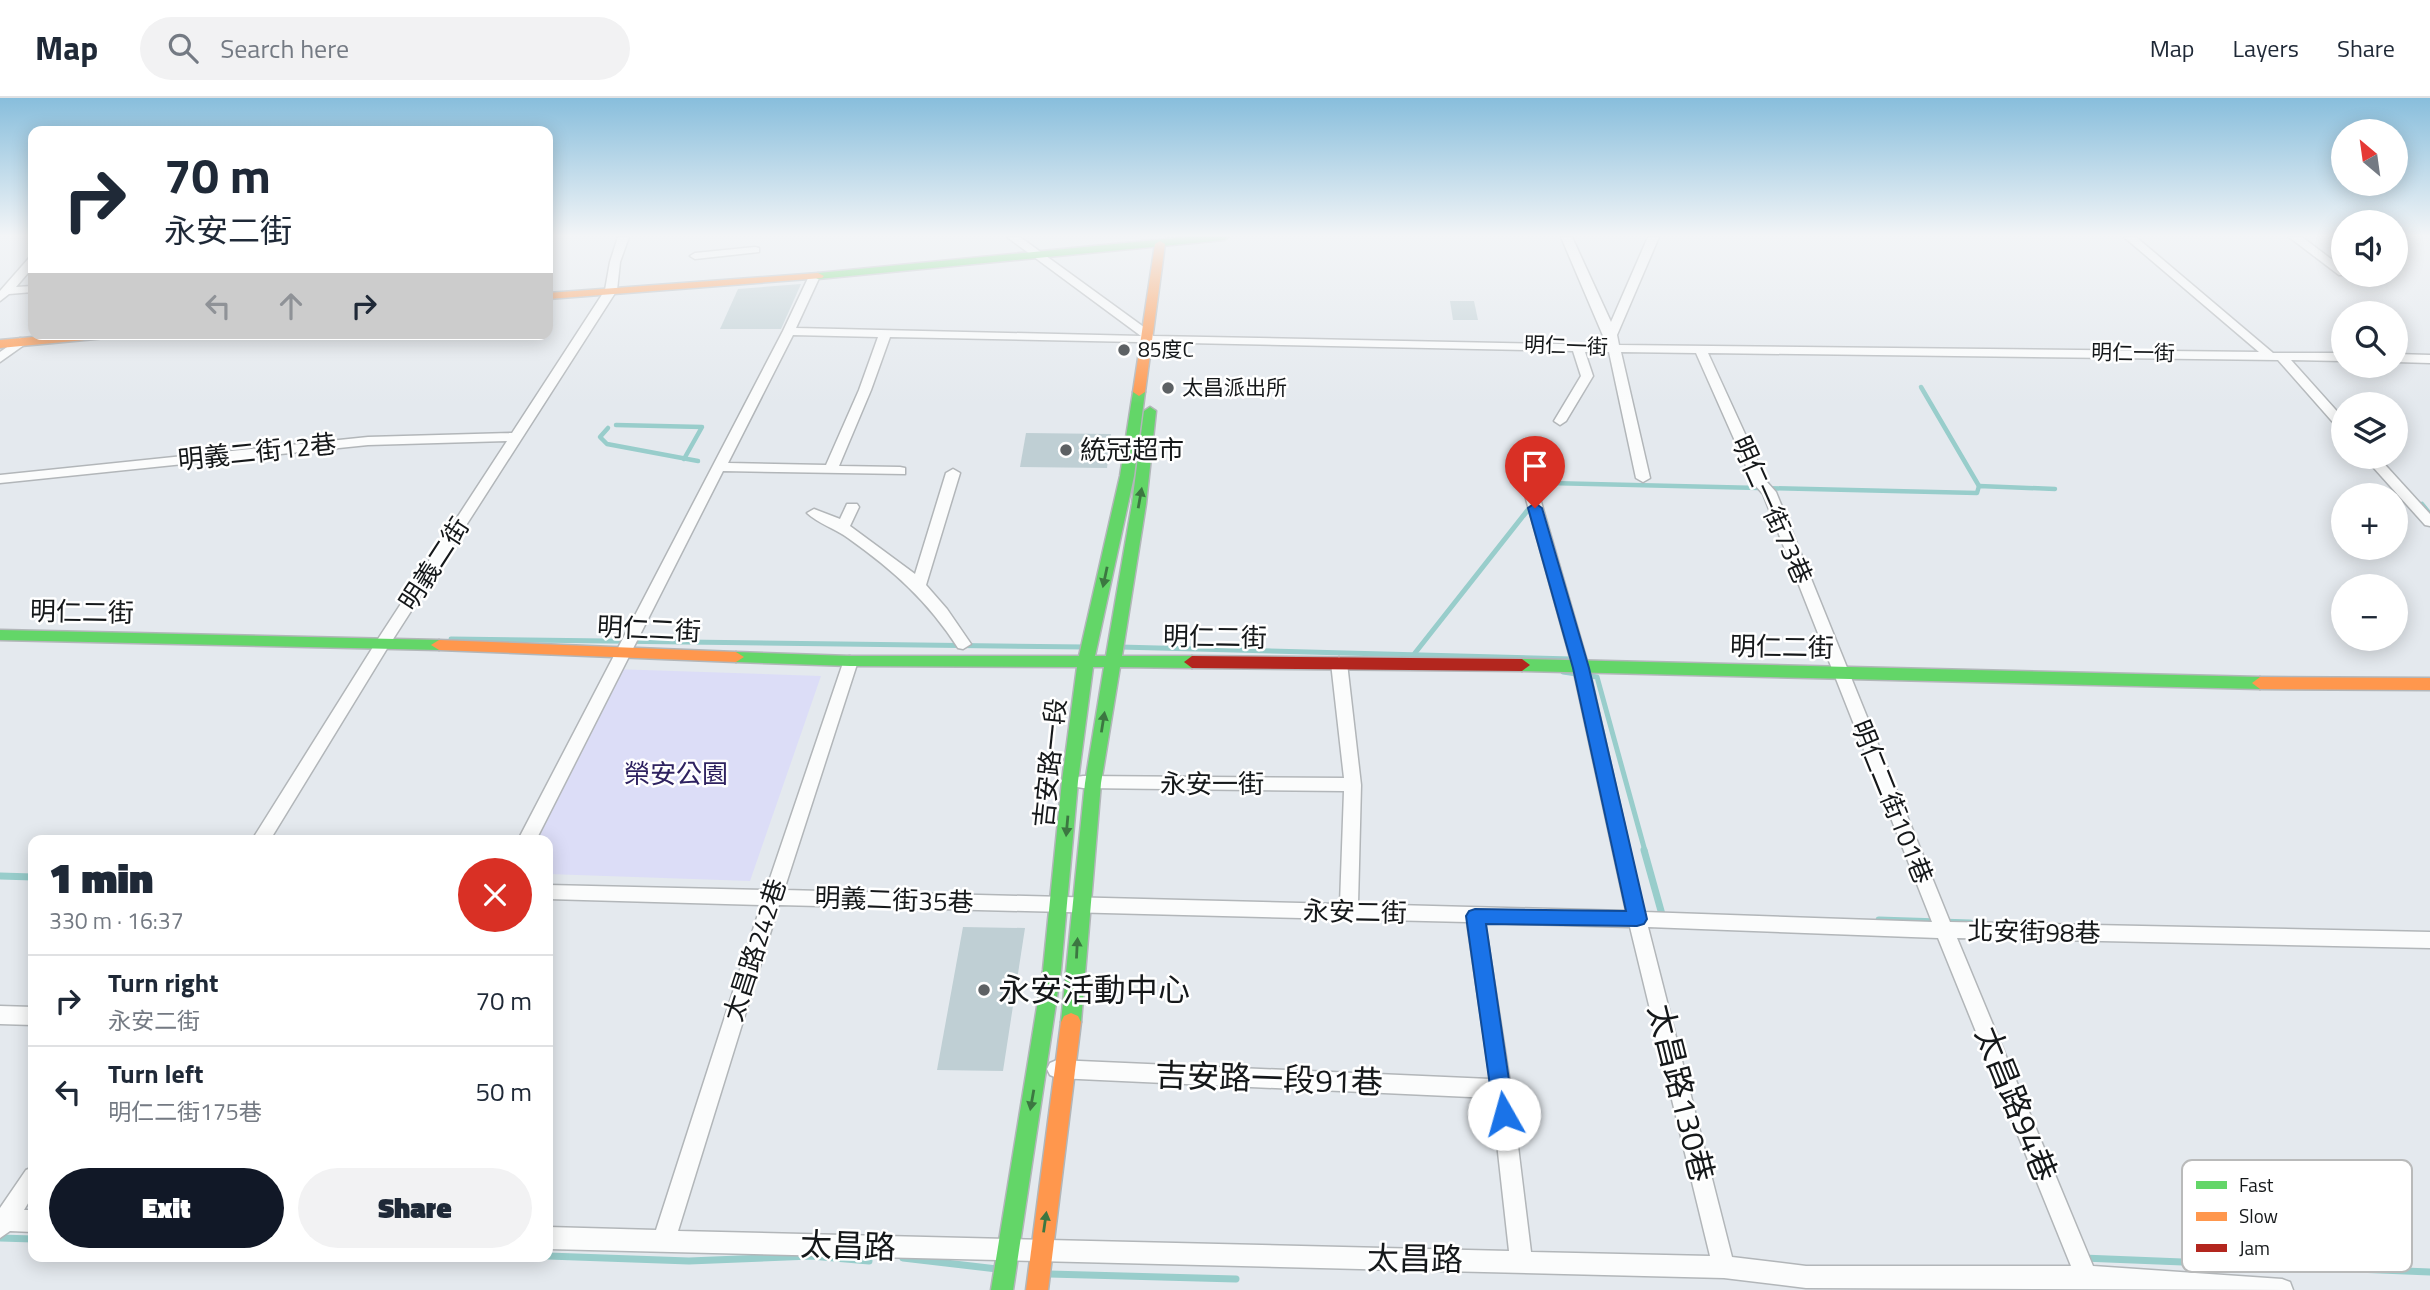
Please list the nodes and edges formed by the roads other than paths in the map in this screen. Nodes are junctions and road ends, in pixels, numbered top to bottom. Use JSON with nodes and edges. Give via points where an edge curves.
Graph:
{"nodes":[{"id":1,"x":583,"y":293,"type":"edge"},
{"id":2,"x":609,"y":293,"type":"edge"},
{"id":3,"x":806,"y":293,"type":"edge"},
{"id":4,"x":1088,"y":293,"type":"edge"},
{"id":5,"x":1158,"y":293,"type":"edge"},
{"id":6,"x":1591,"y":293,"type":"edge"},
{"id":7,"x":1632,"y":293,"type":"edge"},
{"id":8,"x":2197,"y":293,"type":"edge"},
{"id":9,"x":553,"y":296,"type":"edge"},
{"id":10,"x":789,"y":331,"type":"junction"},
{"id":11,"x":886,"y":332,"type":"junction"},
{"id":12,"x":1150,"y":337,"type":"junction"},
{"id":13,"x":42,"y":340,"type":"edge"},
{"id":14,"x":1612,"y":341,"type":"junction"},
{"id":15,"x":20,"y":342,"type":"junction"},
{"id":16,"x":0,"y":344,"type":"edge"},
{"id":17,"x":1578,"y":348,"type":"junction"},
{"id":18,"x":1700,"y":348,"type":"junction"},
{"id":19,"x":2275,"y":356,"type":"junction"},
{"id":20,"x":2331,"y":357,"type":"edge"},
{"id":21,"x":0,"y":358,"type":"edge"},
{"id":22,"x":2408,"y":358,"type":"edge"},
{"id":23,"x":2430,"y":359,"type":"edge"},
{"id":24,"x":2331,"y":413,"type":"edge"},
{"id":25,"x":1560,"y":421,"type":"dead end"},
{"id":26,"x":516,"y":437,"type":"junction"},
{"id":27,"x":719,"y":467,"type":"junction"},
{"id":28,"x":831,"y":469,"type":"junction"},
{"id":29,"x":2382,"y":469,"type":"edge"},
{"id":30,"x":900,"y":471,"type":"dead end"},
{"id":31,"x":953,"y":473,"type":"dead end"},
{"id":32,"x":1643,"y":478,"type":"dead end"},
{"id":33,"x":0,"y":479,"type":"edge"},
{"id":34,"x":1528,"y":481,"type":"dead end"},
{"id":35,"x":852,"y":507,"type":"dead end"},
{"id":36,"x":814,"y":513,"type":"dead end"},
{"id":37,"x":2430,"y":522,"type":"edge"},
{"id":38,"x":843,"y":527,"type":"junction"},
{"id":39,"x":919,"y":584,"type":"junction"},
{"id":40,"x":0,"y":635,"type":"edge"},
{"id":41,"x":383,"y":643,"type":"junction"},
{"id":42,"x":963,"y":644,"type":"dead end"},
{"id":43,"x":625,"y":652,"type":"junction"},
{"id":44,"x":850,"y":661,"type":"junction"},
{"id":45,"x":1086,"y":661,"type":"junction"},
{"id":46,"x":1112,"y":661,"type":"junction"},
{"id":47,"x":1339,"y":663,"type":"junction"},
{"id":48,"x":1581,"y":668,"type":"junction"},
{"id":49,"x":1841,"y":673,"type":"junction"},
{"id":50,"x":2430,"y":684,"type":"edge"},
{"id":51,"x":1070,"y":781,"type":"junction"},
{"id":52,"x":1093,"y":783,"type":"junction"},
{"id":53,"x":1353,"y":785,"type":"junction"},
{"id":54,"x":264,"y":835,"type":"edge"},
{"id":55,"x":530,"y":835,"type":"edge"},
{"id":56,"x":553,"y":892,"type":"edge"},
{"id":57,"x":773,"y":896,"type":"junction"},
{"id":58,"x":1071,"y":906,"type":"junction"},
{"id":59,"x":1349,"y":912,"type":"junction"},
{"id":60,"x":1475,"y":916,"type":"junction"},
{"id":61,"x":1637,"y":919,"type":"junction"},
{"id":62,"x":1944,"y":930,"type":"junction"},
{"id":63,"x":2430,"y":940,"type":"edge"},
{"id":64,"x":0,"y":1015,"type":"edge"},
{"id":65,"x":28,"y":1016,"type":"edge"},
{"id":66,"x":1038,"y":1064,"type":"junction"},
{"id":67,"x":1066,"y":1071,"type":"junction"},
{"id":68,"x":1501,"y":1089,"type":"junction"},
{"id":69,"x":28,"y":1184,"type":"edge"},
{"id":70,"x":28,"y":1221,"type":"edge"},
{"id":71,"x":2,"y":1222,"type":"edge"},
{"id":72,"x":553,"y":1237,"type":"edge"},
{"id":73,"x":664,"y":1240,"type":"junction"},
{"id":74,"x":1006,"y":1249,"type":"junction"},
{"id":75,"x":1041,"y":1250,"type":"junction"},
{"id":76,"x":1521,"y":1262,"type":"junction"},
{"id":77,"x":1724,"y":1267,"type":"junction"},
{"id":78,"x":2089,"y":1284,"type":"edge"},
{"id":79,"x":1002,"y":1290,"type":"edge"},
{"id":80,"x":1037,"y":1290,"type":"edge"},
{"id":81,"x":2262,"y":1290,"type":"edge"},
{"id":82,"x":2282,"y":1290,"type":"edge"}],
"edges":[{"from":1,"to":9,"type":"street"},
{"from":2,"to":26,"type":"street","name":"明義二街"},
{"from":3,"to":10,"type":"street"},
{"from":4,"to":12,"type":"street"},
{"from":5,"to":12,"type":"street","name":"吉安路一段"},
{"from":6,"to":14,"type":"street"},
{"from":7,"to":14,"type":"street"},
{"from":8,"to":19,"type":"street"},
{"from":10,"to":11,"type":"street","name":"明仁一街"},
{"from":10,"to":27,"type":"street"},
{"from":11,"to":12,"type":"street","name":"明仁一街"},
{"from":11,"to":28,"type":"street"},
{"from":12,"to":17,"type":"street","name":"明仁一街"},
{"from":12,"to":45,"type":"street","name":"吉安路一段","one_way":true,"via":[[1127,476]]},
{"from":46,"to":12,"type":"street","name":"吉安路一段","one_way":true,"via":[[1144,475]]},
{"from":13,"to":15,"type":"street"},
{"from":14,"to":17,"type":"street","name":"明仁一街"},
{"from":14,"to":18,"type":"street","name":"明仁一街"},
{"from":14,"to":32,"type":"street"},
{"from":15,"to":16,"type":"street"},
{"from":15,"to":21,"type":"street"},
{"from":17,"to":25,"type":"street","via":[[1587,376]]},
{"from":18,"to":19,"type":"street","name":"明仁一街"},
{"from":18,"to":49,"type":"street","name":"明仁一街73巷","via":[[1761,484],[1769,492]]},
{"from":19,"to":20,"type":"street","name":"明仁一街"},
{"from":19,"to":24,"type":"street"},
{"from":22,"to":23,"type":"street"},
{"from":26,"to":33,"type":"street","name":"明義二街12巷","via":[[368,441]]},
{"from":26,"to":41,"type":"street","name":"明義二街"},
{"from":27,"to":28,"type":"street"},
{"from":27,"to":43,"type":"street"},
{"from":28,"to":30,"type":"street"},
{"from":29,"to":37,"type":"street"},
{"from":31,"to":39,"type":"street"},
{"from":34,"to":48,"type":"street","name":"太昌路130巷"},
{"from":35,"to":38,"type":"street"},
{"from":36,"to":38,"type":"street"},
{"from":38,"to":39,"type":"street"},
{"from":39,"to":42,"type":"street","via":[[944,612]]},
{"from":40,"to":41,"type":"street","name":"明仁二街"},
{"from":41,"to":43,"type":"street","name":"明仁二街"},
{"from":41,"to":54,"type":"street","name":"明義二街"},
{"from":43,"to":44,"type":"street","name":"明仁二街"},
{"from":43,"to":55,"type":"street"},
{"from":44,"to":45,"type":"street","name":"明仁二街"},
{"from":44,"to":57,"type":"street","name":"太昌路242巷"},
{"from":45,"to":46,"type":"street","name":"明仁二街"},
{"from":45,"to":51,"type":"street","name":"吉安路一段"},
{"from":46,"to":47,"type":"street","name":"明仁二街"},
{"from":52,"to":46,"type":"street","name":"吉安路一段","one_way":true},
{"from":47,"to":48,"type":"street","name":"明仁二街"},
{"from":47,"to":53,"type":"street"},
{"from":48,"to":49,"type":"street","name":"明仁二街"},
{"from":48,"to":61,"type":"street","name":"太昌路130巷"},
{"from":49,"to":50,"type":"street","name":"明仁二街"},
{"from":49,"to":62,"type":"street","name":"明仁二街101巷"},
{"from":51,"to":52,"type":"street","name":"永安一街"},
{"from":51,"to":58,"type":"street","name":"吉安路一段","one_way":true},
{"from":52,"to":53,"type":"street","name":"永安一街"},
{"from":52,"to":58,"type":"street","name":"吉安路一段"},
{"from":53,"to":59,"type":"street"},
{"from":56,"to":57,"type":"street","name":"明義二街35巷"},
{"from":57,"to":58,"type":"street","name":"明義二街35巷"},
{"from":57,"to":73,"type":"street","name":"太昌路242巷"},
{"from":58,"to":59,"type":"street","name":"永安二街"},
{"from":58,"to":66,"type":"street","name":"吉安路一段"},
{"from":67,"to":58,"type":"street","name":"吉安路一段","one_way":true},
{"from":59,"to":60,"type":"street","name":"永安二街"},
{"from":60,"to":61,"type":"street","name":"永安二街"},
{"from":60,"to":68,"type":"street"},
{"from":61,"to":62,"type":"street","name":"北安街98巷"},
{"from":61,"to":77,"type":"street","name":"太昌路130巷"},
{"from":62,"to":63,"type":"street","name":"北安街98巷"},
{"from":62,"to":78,"type":"street","name":"太昌路94巷"},
{"from":64,"to":65,"type":"street"},
{"from":66,"to":67,"type":"street","name":"吉安路一段91巷"},
{"from":66,"to":74,"type":"street","name":"吉安路一段","one_way":true},
{"from":67,"to":68,"type":"street","name":"吉安路一段91巷"},
{"from":75,"to":67,"type":"street","name":"吉安路一段","one_way":true},
{"from":68,"to":76,"type":"street"},
{"from":69,"to":71,"type":"street"},
{"from":70,"to":71,"type":"street"},
{"from":72,"to":73,"type":"street","name":"太昌路"},
{"from":73,"to":74,"type":"street","name":"太昌路"},
{"from":74,"to":75,"type":"street","name":"太昌路"},
{"from":74,"to":79,"type":"street","name":"吉安路一段"},
{"from":75,"to":76,"type":"street","name":"太昌路"},
{"from":75,"to":80,"type":"street","name":"吉安路一段"},
{"from":76,"to":77,"type":"street","name":"太昌路"},
{"from":77,"to":78,"type":"street","name":"太昌路","via":[[1806,1277]]},
{"from":78,"to":81,"type":"street","name":"太昌路"},
{"from":81,"to":82,"type":"street","name":"太昌路"}]}
